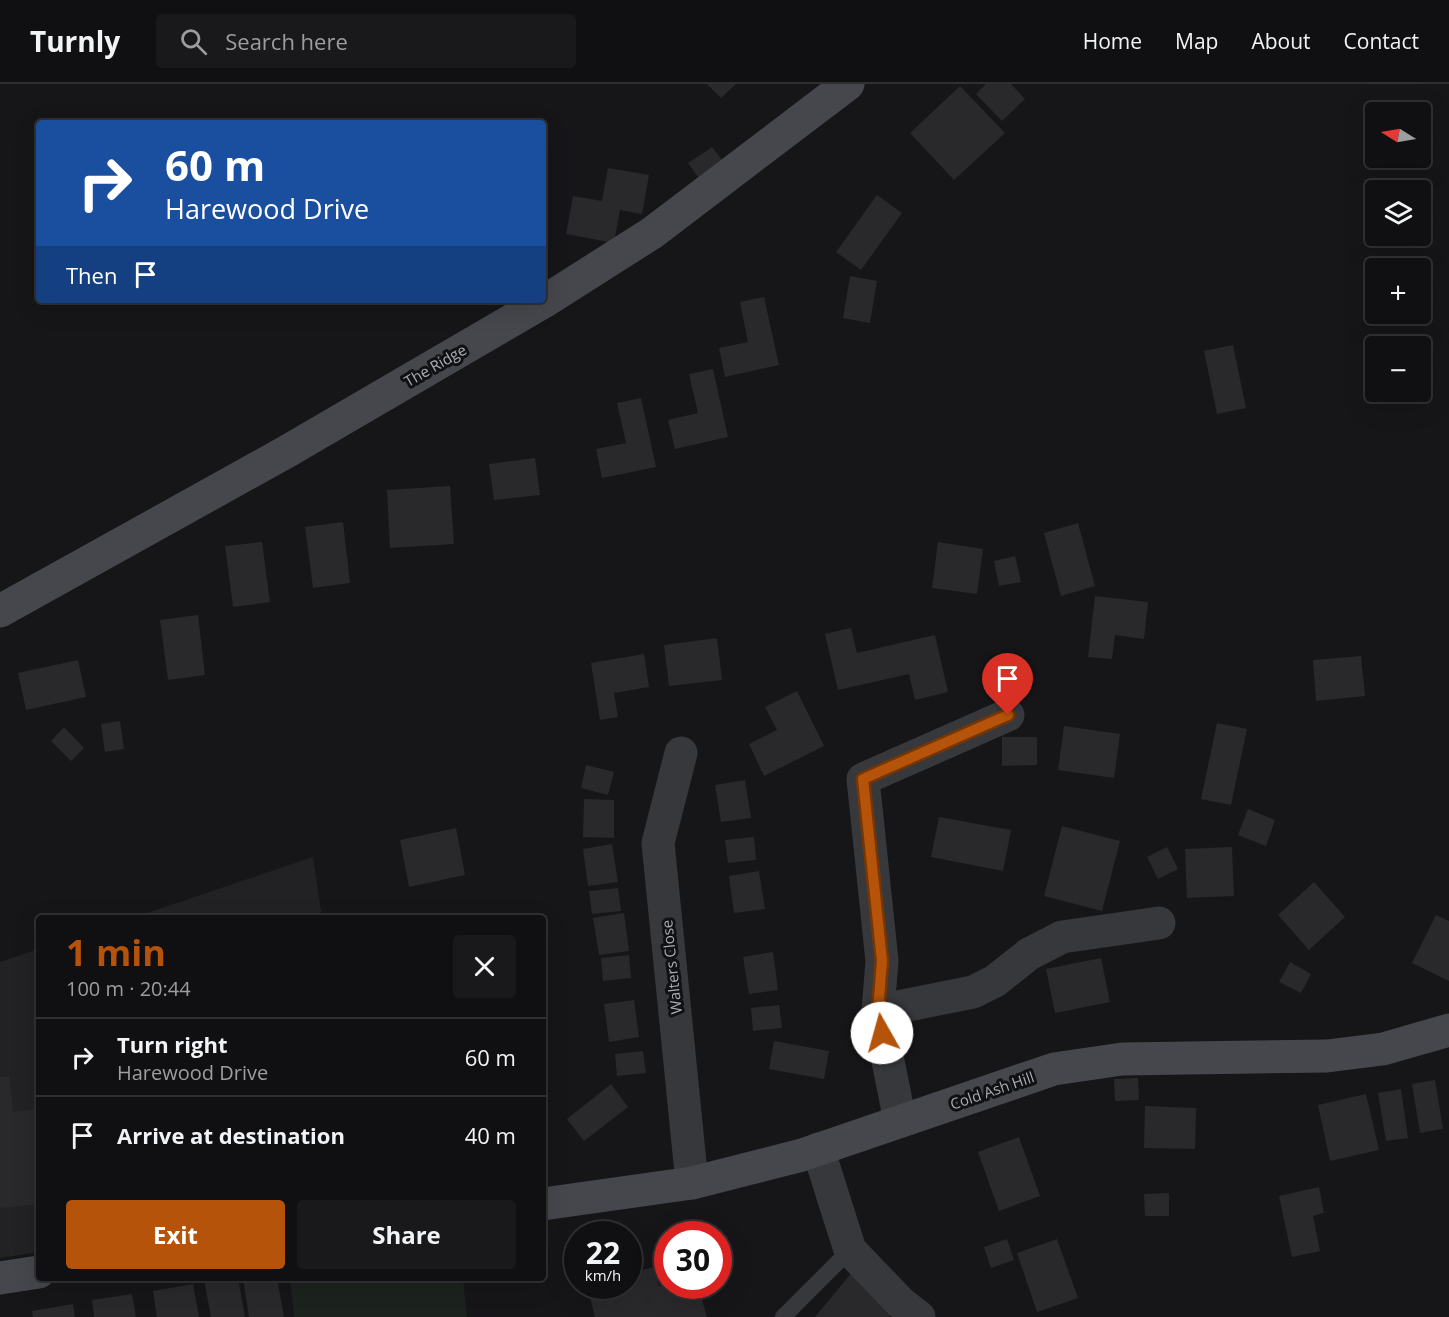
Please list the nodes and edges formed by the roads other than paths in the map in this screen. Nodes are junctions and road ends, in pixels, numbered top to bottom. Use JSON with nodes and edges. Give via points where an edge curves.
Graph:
{"nodes":[{"id":1,"x":848,"y":84,"type":"edge"},
{"id":2,"x":546,"y":300,"type":"edge"},
{"id":3,"x":541,"y":303,"type":"edge"},
{"id":4,"x":0,"y":611,"type":"edge"},
{"id":5,"x":1008,"y":715,"type":"dead end"},
{"id":6,"x":681,"y":753,"type":"dead end"},
{"id":7,"x":1159,"y":923,"type":"dead end"},
{"id":8,"x":878,"y":1011,"type":"junction"},
{"id":9,"x":1449,"y":1030,"type":"edge"},
{"id":10,"x":900,"y":1121,"type":"junction"},
{"id":11,"x":818,"y":1149,"type":"junction"},
{"id":12,"x":692,"y":1183,"type":"junction"},
{"id":13,"x":546,"y":1204,"type":"edge"},
{"id":14,"x":850,"y":1250,"type":"junction"},
{"id":15,"x":36,"y":1272,"type":"edge"},
{"id":16,"x":0,"y":1278,"type":"edge"},
{"id":17,"x":783,"y":1317,"type":"edge"},
{"id":18,"x":919,"y":1317,"type":"edge"}],
"edges":[{"from":1,"to":2,"type":"street","name":"The Ridge","via":[[652,233]]},
{"from":3,"to":4,"type":"street","name":"The Ridge","via":[[286,452]]},
{"from":5,"to":8,"type":"street","via":[[863,779],[882,961]]},
{"from":6,"to":12,"type":"street","name":"Walters Close","via":[[658,843]]},
{"from":7,"to":8,"type":"street","via":[[1062,937],[973,992]]},
{"from":8,"to":10,"type":"street"},
{"from":9,"to":10,"type":"street","name":"Cold Ash Hill","via":[[1383,1048],[1327,1056],[1122,1059],[1054,1069]]},
{"from":10,"to":11,"type":"street","name":"Cold Ash Hill"},
{"from":11,"to":12,"type":"street","name":"Cold Ash Hill"},
{"from":11,"to":14,"type":"street"},
{"from":12,"to":13,"type":"street","name":"Cold Ash Hill"},
{"from":14,"to":17,"type":"lane"},
{"from":14,"to":18,"type":"street"},
{"from":15,"to":16,"type":"street"}]}
